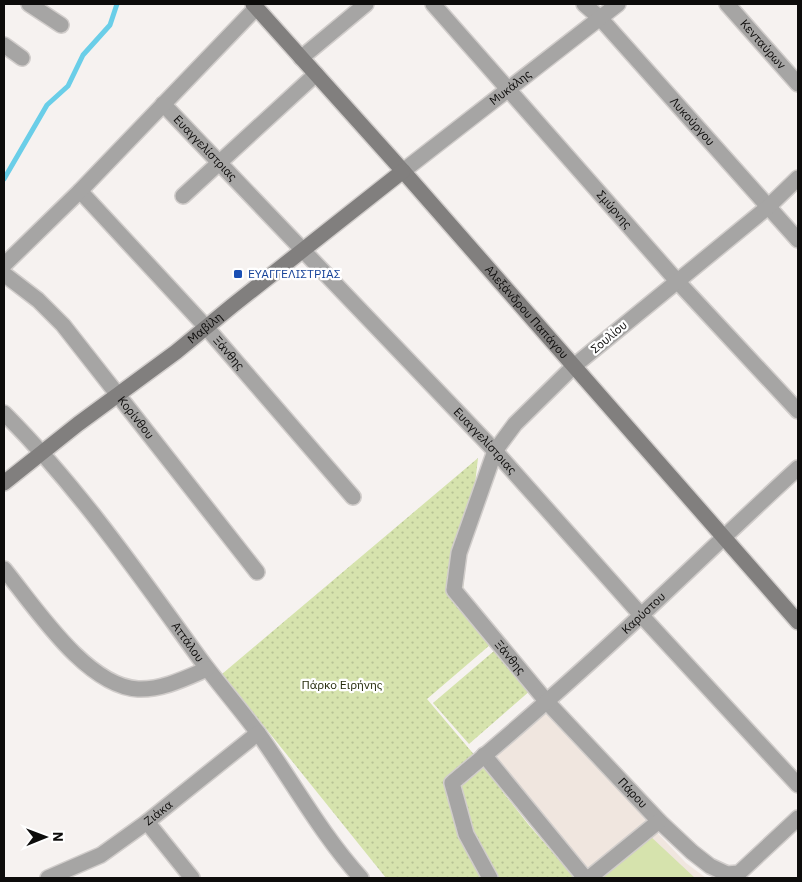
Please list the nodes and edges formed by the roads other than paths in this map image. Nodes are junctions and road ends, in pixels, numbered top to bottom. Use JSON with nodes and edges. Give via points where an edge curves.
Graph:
{"nodes":[{"id":1,"x":29,"y":4,"type":"edge"},
{"id":2,"x":366,"y":4,"type":"edge"},
{"id":3,"x":433,"y":4,"type":"edge"},
{"id":4,"x":584,"y":4,"type":"edge"},
{"id":5,"x":618,"y":4,"type":"edge"},
{"id":6,"x":727,"y":4,"type":"edge"},
{"id":7,"x":255,"y":6,"type":"edge"},
{"id":8,"x":600,"y":18,"type":"junction"},
{"id":9,"x":61,"y":25,"type":"dead end"},
{"id":10,"x":4,"y":45,"type":"edge"},
{"id":11,"x":22,"y":58,"type":"dead end"},
{"id":12,"x":301,"y":58,"type":"junction"},
{"id":13,"x":316,"y":74,"type":"junction"},
{"id":14,"x":798,"y":84,"type":"edge"},
{"id":15,"x":508,"y":89,"type":"junction"},
{"id":16,"x":163,"y":104,"type":"junction"},
{"id":17,"x":219,"y":162,"type":"junction"},
{"id":18,"x":403,"y":171,"type":"junction"},
{"id":19,"x":798,"y":178,"type":"edge"},
{"id":20,"x":80,"y":191,"type":"junction"},
{"id":21,"x":183,"y":196,"type":"dead end"},
{"id":22,"x":768,"y":206,"type":"junction"},
{"id":23,"x":798,"y":240,"type":"edge"},
{"id":24,"x":304,"y":250,"type":"junction"},
{"id":25,"x":4,"y":265,"type":"edge"},
{"id":26,"x":4,"y":274,"type":"edge"},
{"id":27,"x":677,"y":281,"type":"junction"},
{"id":28,"x":206,"y":327,"type":"junction"},
{"id":29,"x":574,"y":366,"type":"junction"},
{"id":30,"x":118,"y":394,"type":"junction"},
{"id":31,"x":798,"y":411,"type":"edge"},
{"id":32,"x":4,"y":413,"type":"edge"},
{"id":33,"x":42,"y":452,"type":"junction"},
{"id":34,"x":495,"y":452,"type":"junction"},
{"id":35,"x":798,"y":468,"type":"edge"},
{"id":36,"x":4,"y":483,"type":"edge"},
{"id":37,"x":353,"y":497,"type":"dead end"},
{"id":38,"x":723,"y":536,"type":"junction"},
{"id":39,"x":4,"y":569,"type":"edge"},
{"id":40,"x":257,"y":572,"type":"dead end"},
{"id":41,"x":454,"y":590,"type":"joint"},
{"id":42,"x":641,"y":615,"type":"junction"},
{"id":43,"x":798,"y":622,"type":"edge"},
{"id":44,"x":207,"y":669,"type":"junction"},
{"id":45,"x":547,"y":702,"type":"junction"},
{"id":46,"x":258,"y":734,"type":"junction"},
{"id":47,"x":484,"y":755,"type":"junction"},
{"id":48,"x":798,"y":785,"type":"edge"},
{"id":49,"x":798,"y":818,"type":"edge"},
{"id":50,"x":659,"y":821,"type":"junction"},
{"id":51,"x":147,"y":822,"type":"junction"},
{"id":52,"x":48,"y":878,"type":"edge"},
{"id":53,"x":192,"y":878,"type":"edge"},
{"id":54,"x":361,"y":878,"type":"edge"},
{"id":55,"x":490,"y":878,"type":"edge"},
{"id":56,"x":585,"y":878,"type":"edge"},
{"id":57,"x":589,"y":878,"type":"edge"}],
"edges":[{"from":1,"to":9,"type":"street"},
{"from":2,"to":12,"type":"street"},
{"from":3,"to":15,"type":"street","name":"Σμύρνης"},
{"from":4,"to":8,"type":"street","name":"Λυκούργου"},
{"from":5,"to":8,"type":"street","name":"Μυκάλης"},
{"from":6,"to":14,"type":"street","name":"Κενταύρων"},
{"from":7,"to":12,"type":"street","name":"Αλεξάνδρου Παπάγου"},
{"from":7,"to":16,"type":"street"},
{"from":8,"to":15,"type":"street","name":"Μυκάλης"},
{"from":8,"to":22,"type":"street","name":"Λυκούργου"},
{"from":10,"to":11,"type":"street"},
{"from":12,"to":13,"type":"street","name":"Αλεξάνδρου Παπάγου"},
{"from":13,"to":17,"type":"street"},
{"from":13,"to":18,"type":"street","name":"Αλεξάνδρου Παπάγου"},
{"from":15,"to":18,"type":"street","name":"Μυκάλης"},
{"from":15,"to":27,"type":"street","name":"Σμύρνης"},
{"from":16,"to":17,"type":"street","name":"Ευαγγελίστριας"},
{"from":16,"to":20,"type":"street"},
{"from":17,"to":21,"type":"street"},
{"from":17,"to":24,"type":"street","name":"Ευαγγελίστριας"},
{"from":18,"to":24,"type":"street","name":"Μαβίλη"},
{"from":18,"to":29,"type":"street","name":"Αλεξάνδρου Παπάγου"},
{"from":19,"to":22,"type":"street","name":"Σουλίου"},
{"from":20,"to":25,"type":"street"},
{"from":20,"to":28,"type":"street","name":"Ξάνθης"},
{"from":22,"to":23,"type":"street","name":"Λυκούργου"},
{"from":22,"to":27,"type":"street","name":"Σουλίου"},
{"from":24,"to":28,"type":"street","name":"Μαβίλη"},
{"from":24,"to":34,"type":"street","name":"Ευαγγελίστριας"},
{"from":26,"to":30,"type":"street","name":"Κορίνθου","via":[[49,309]]},
{"from":27,"to":29,"type":"street","name":"Σουλίου"},
{"from":27,"to":31,"type":"street","name":"Σμύρνης"},
{"from":28,"to":30,"type":"street","name":"Μαβίλη"},
{"from":28,"to":37,"type":"street","name":"Ξάνθης"},
{"from":29,"to":34,"type":"street","name":"Σουλίου","via":[[515,424]]},
{"from":29,"to":38,"type":"street","name":"Αλεξάνδρου Παπάγου"},
{"from":30,"to":33,"type":"street","name":"Μαβίλη"},
{"from":30,"to":40,"type":"street","name":"Κορίνθου"},
{"from":32,"to":33,"type":"street","name":"Αττάλου"},
{"from":33,"to":36,"type":"street","name":"Μαβίλη"},
{"from":33,"to":44,"type":"street","name":"Αττάλου","via":[[101,523]]},
{"from":34,"to":41,"type":"street","name":"Σουλίου","via":[[459,553]]},
{"from":34,"to":42,"type":"street","name":"Ευαγγελίστριας"},
{"from":35,"to":38,"type":"street","name":"Καρύστου"},
{"from":38,"to":42,"type":"street","name":"Καρύστου"},
{"from":38,"to":43,"type":"street","name":"Αλεξάνδρου Παπάγου"},
{"from":39,"to":44,"type":"street","via":[[65,644],[84,664],[104,678],[127,687],[146,689],[176,682]]},
{"from":41,"to":45,"type":"street","name":"Ξάνθης"},
{"from":42,"to":45,"type":"street","name":"Καρύστου"},
{"from":42,"to":48,"type":"street","name":"Ευαγγελίστριας"},
{"from":44,"to":46,"type":"street","name":"Αττάλου"},
{"from":45,"to":47,"type":"street","name":"Καρύστου"},
{"from":45,"to":50,"type":"street","name":"Πάρου"},
{"from":46,"to":51,"type":"street","name":"Ζιάκα"},
{"from":46,"to":54,"type":"street","name":"Αττάλου","via":[[338,851]]},
{"from":47,"to":55,"type":"street","name":"Καρύστου","via":[[452,783],[466,834]]},
{"from":47,"to":56,"type":"street"},
{"from":49,"to":50,"type":"street","name":"Πάρου","via":[[746,868],[739,873],[727,874],[692,852]]},
{"from":50,"to":57,"type":"street"},
{"from":51,"to":52,"type":"street","name":"Ζιάκα","via":[[101,855]]},
{"from":51,"to":53,"type":"street"}]}
